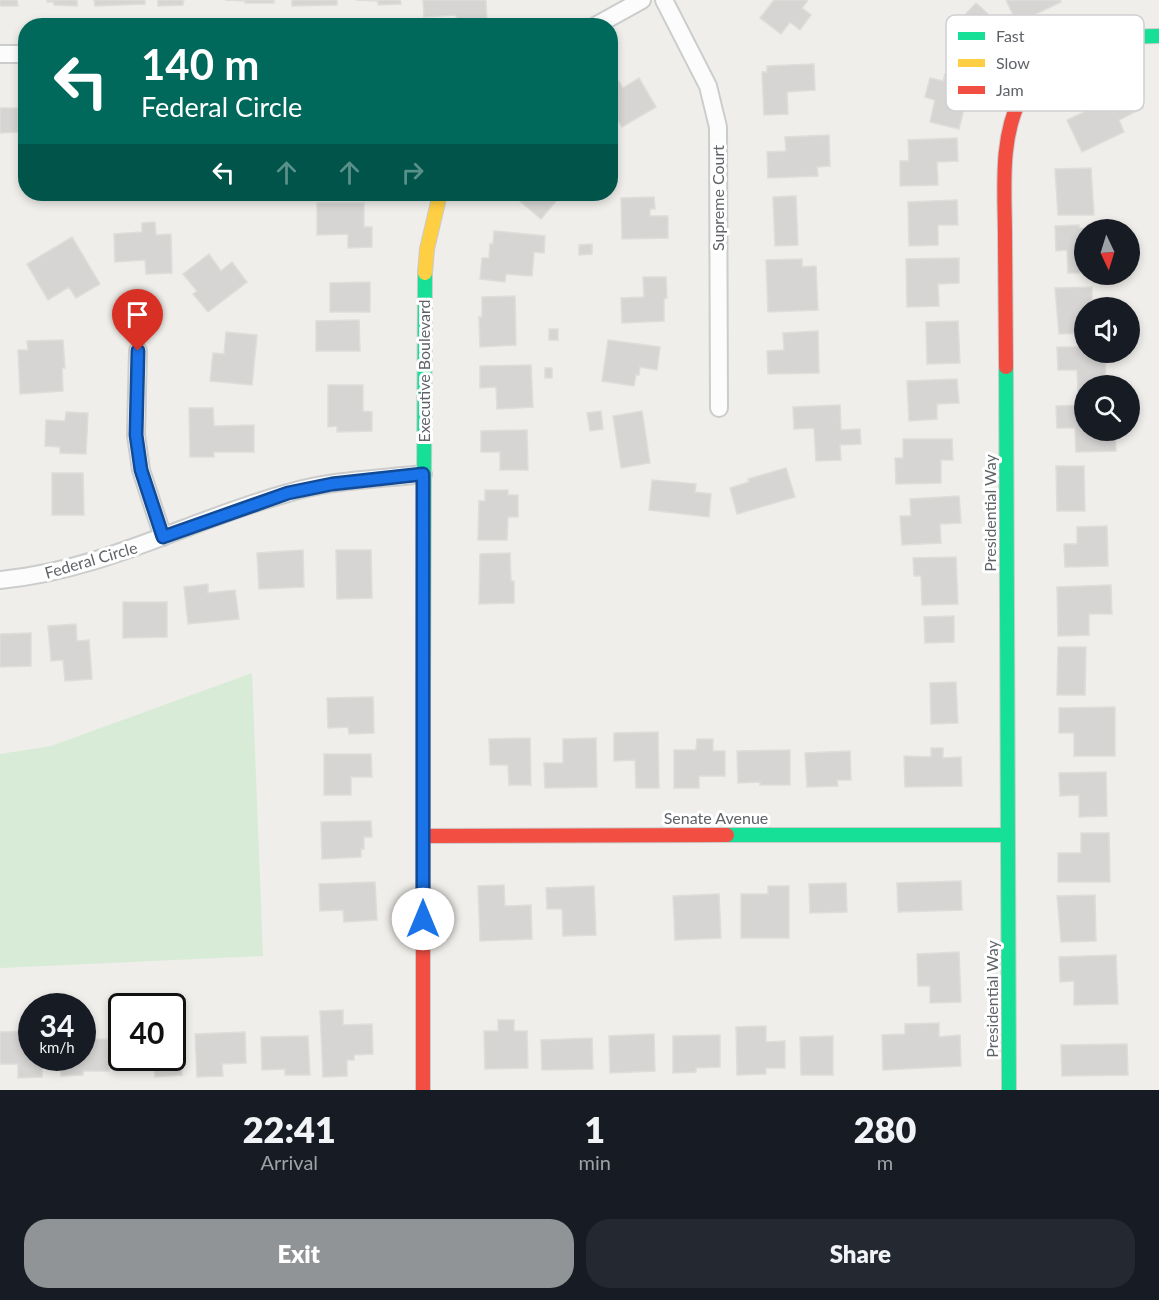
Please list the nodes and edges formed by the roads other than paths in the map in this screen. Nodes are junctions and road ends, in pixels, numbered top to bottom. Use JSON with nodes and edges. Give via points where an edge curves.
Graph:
{"nodes":[{"id":1,"x":642,"y":0,"type":"edge"},
{"id":2,"x":664,"y":0,"type":"edge"},
{"id":3,"x":609,"y":18,"type":"edge"},
{"id":4,"x":1159,"y":36,"type":"edge"},
{"id":5,"x":1144,"y":37,"type":"edge"},
{"id":6,"x":0,"y":54,"type":"edge"},
{"id":7,"x":18,"y":54,"type":"edge"},
{"id":8,"x":1016,"y":111,"type":"edge"},
{"id":9,"x":438,"y":201,"type":"edge"},
{"id":10,"x":138,"y":351,"type":"dead end"},
{"id":11,"x":719,"y":408,"type":"dead end"},
{"id":12,"x":423,"y":474,"type":"junction"},
{"id":13,"x":163,"y":537,"type":"junction"},
{"id":14,"x":0,"y":580,"type":"edge"},
{"id":15,"x":1008,"y":835,"type":"junction"},
{"id":16,"x":423,"y":836,"type":"junction"},
{"id":17,"x":423,"y":1090,"type":"edge"},
{"id":18,"x":1009,"y":1090,"type":"edge"}],
"edges":[{"from":1,"to":3,"type":"street"},
{"from":2,"to":11,"type":"street","name":"Supreme Court","via":[[708,86],[718,127]]},
{"from":4,"to":5,"type":"street","name":"Presidential Way"},
{"from":6,"to":7,"type":"street"},
{"from":8,"to":15,"type":"street","name":"Presidential Way","via":[[1009,129],[1005,166]]},
{"from":9,"to":12,"type":"street","name":"Executive Boulevard","via":[[425,273]]},
{"from":10,"to":13,"type":"street","via":[[136,435],[141,470]]},
{"from":12,"to":13,"type":"street","name":"Federal Circle","via":[[288,493]]},
{"from":12,"to":16,"type":"street","name":"Executive Boulevard"},
{"from":13,"to":14,"type":"street","name":"Federal Circle","via":[[92,563]]},
{"from":15,"to":16,"type":"street","name":"Senate Avenue"},
{"from":15,"to":18,"type":"street","name":"Presidential Way"},
{"from":16,"to":17,"type":"street","name":"Executive Boulevard"}]}
